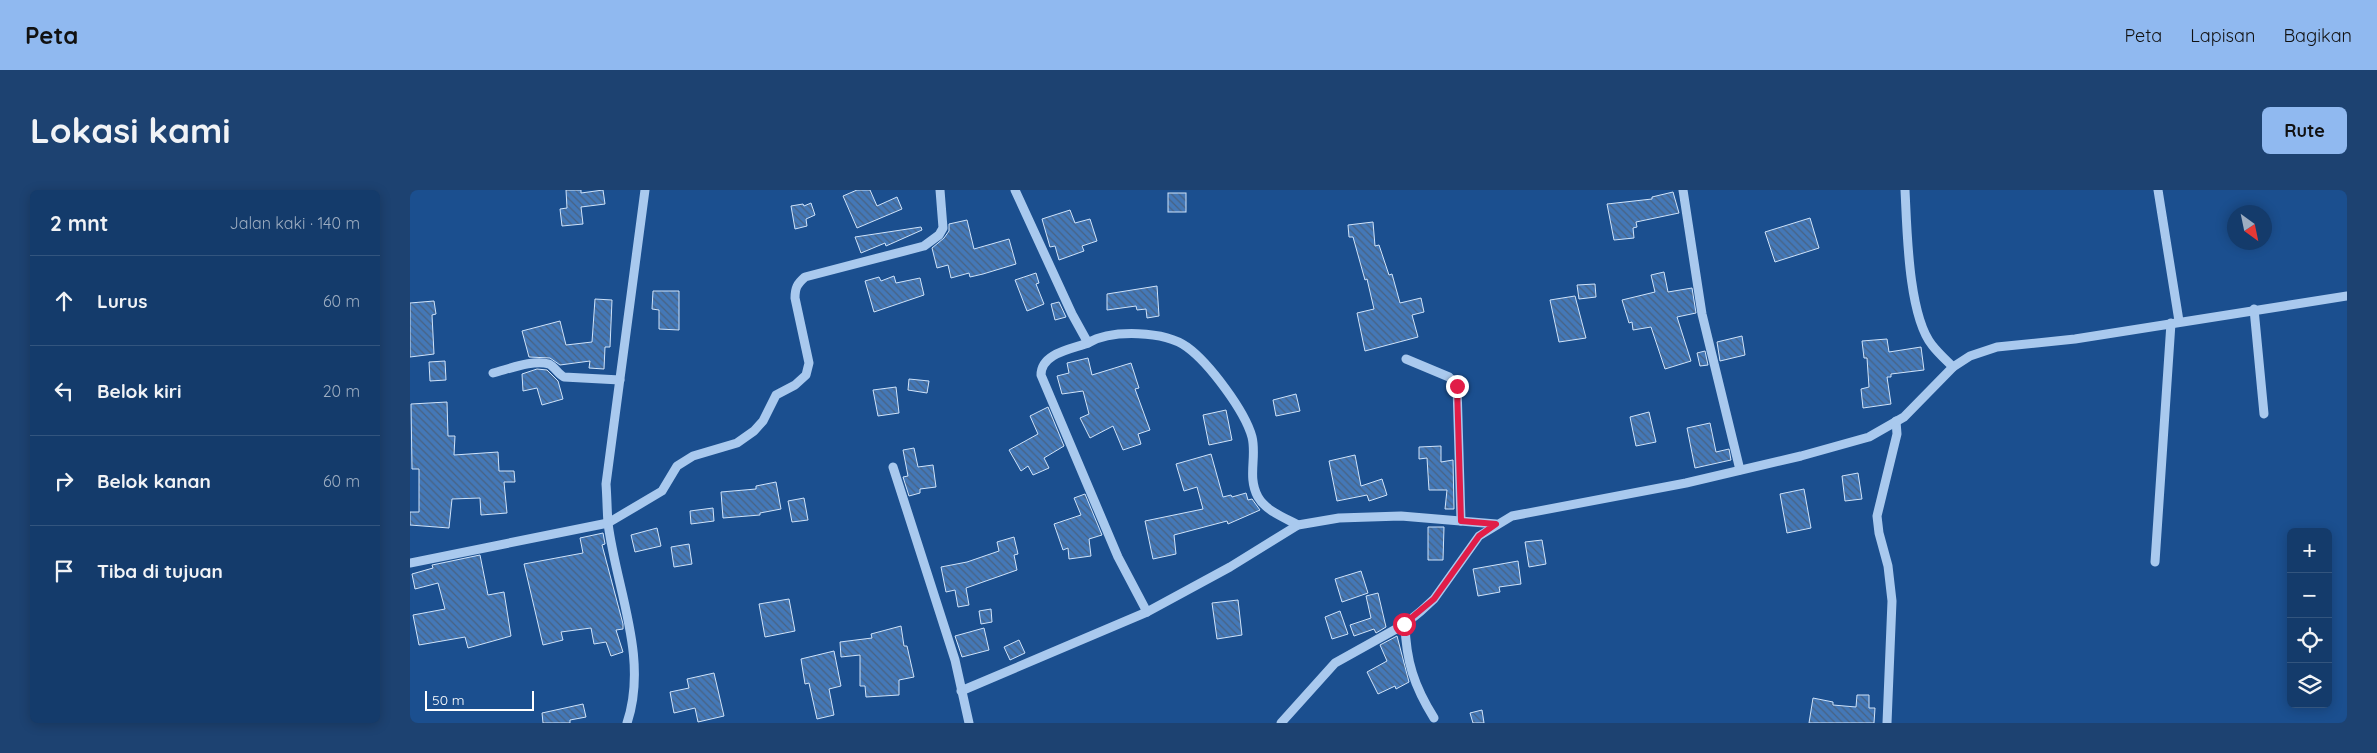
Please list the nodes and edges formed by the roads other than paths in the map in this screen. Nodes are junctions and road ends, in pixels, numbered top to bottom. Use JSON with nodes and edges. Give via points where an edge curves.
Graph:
{"nodes":[{"id":1,"x":645,"y":190,"type":"edge"},
{"id":2,"x":940,"y":190,"type":"edge"},
{"id":3,"x":1015,"y":190,"type":"edge"},
{"id":4,"x":1683,"y":190,"type":"edge"},
{"id":5,"x":1905,"y":190,"type":"edge"},
{"id":6,"x":2158,"y":190,"type":"edge"},
{"id":7,"x":2347,"y":296,"type":"edge"},
{"id":8,"x":2254,"y":309,"type":"junction"},
{"id":9,"x":2175,"y":322,"type":"junction"},
{"id":10,"x":1088,"y":343,"type":"junction"},
{"id":11,"x":1406,"y":359,"type":"dead end"},
{"id":12,"x":1953,"y":367,"type":"junction"},
{"id":13,"x":494,"y":373,"type":"dead end"},
{"id":14,"x":620,"y":380,"type":"junction"},
{"id":15,"x":2264,"y":414,"type":"dead end"},
{"id":16,"x":1896,"y":421,"type":"junction"},
{"id":17,"x":893,"y":467,"type":"dead end"},
{"id":18,"x":1740,"y":470,"type":"junction"},
{"id":19,"x":1461,"y":521,"type":"junction"},
{"id":20,"x":608,"y":523,"type":"junction"},
{"id":21,"x":1496,"y":524,"type":"junction"},
{"id":22,"x":1298,"y":525,"type":"junction"},
{"id":23,"x":2155,"y":562,"type":"dead end"},
{"id":24,"x":410,"y":563,"type":"edge"},
{"id":25,"x":1147,"y":612,"type":"junction"},
{"id":26,"x":1404,"y":624,"type":"junction"},
{"id":27,"x":961,"y":691,"type":"junction"},
{"id":28,"x":1434,"y":718,"type":"dead end"},
{"id":29,"x":627,"y":723,"type":"edge"},
{"id":30,"x":969,"y":723,"type":"edge"},
{"id":31,"x":1281,"y":723,"type":"edge"},
{"id":32,"x":1887,"y":723,"type":"edge"}],
"edges":[{"from":1,"to":14,"type":"street"},
{"from":2,"to":20,"type":"street","via":[[942,228],[932,242],[805,277],[798,283],[795,298],[808,370],[795,385],[776,395],[754,431],[737,443],[693,456],[677,466],[662,491]]},
{"from":3,"to":10,"type":"street"},
{"from":4,"to":18,"type":"street","via":[[1702,314]]},
{"from":5,"to":12,"type":"street","via":[[1908,259],[1924,331],[1931,344]]},
{"from":6,"to":9,"type":"street"},
{"from":7,"to":8,"type":"street"},
{"from":8,"to":9,"type":"street"},
{"from":8,"to":15,"type":"street"},
{"from":9,"to":12,"type":"street","via":[[2075,339],[1997,347],[1970,356]]},
{"from":9,"to":23,"type":"street"},
{"from":10,"to":22,"type":"street","via":[[1102,336],[1126,334],[1160,336],[1186,346],[1201,360],[1245,419],[1252,438],[1252,484],[1259,498],[1268,508]]},
{"from":10,"to":25,"type":"street","via":[[1047,360],[1041,368],[1041,375],[1118,557]]},
{"from":11,"to":19,"type":"street","via":[[1449,377],[1457,386]]},
{"from":12,"to":16,"type":"street"},
{"from":13,"to":14,"type":"street","via":[[544,364],[552,366],[564,378]]},
{"from":14,"to":20,"type":"street","via":[[606,484]]},
{"from":16,"to":18,"type":"street","via":[[1869,437]]},
{"from":16,"to":32,"type":"street","via":[[1897,434],[1877,516],[1892,601]]},
{"from":17,"to":27,"type":"street","via":[[956,660]]},
{"from":18,"to":21,"type":"street","via":[[1534,511]]},
{"from":19,"to":21,"type":"street"},
{"from":19,"to":22,"type":"street","via":[[1401,516],[1339,518]]},
{"from":20,"to":24,"type":"street"},
{"from":20,"to":29,"type":"street","via":[[634,662],[633,706]]},
{"from":21,"to":26,"type":"street","via":[[1479,536],[1434,599]]},
{"from":22,"to":25,"type":"street"},
{"from":25,"to":27,"type":"street"},
{"from":26,"to":28,"type":"street","via":[[1418,693]]},
{"from":26,"to":31,"type":"street","via":[[1335,663]]},
{"from":27,"to":30,"type":"street"}]}
